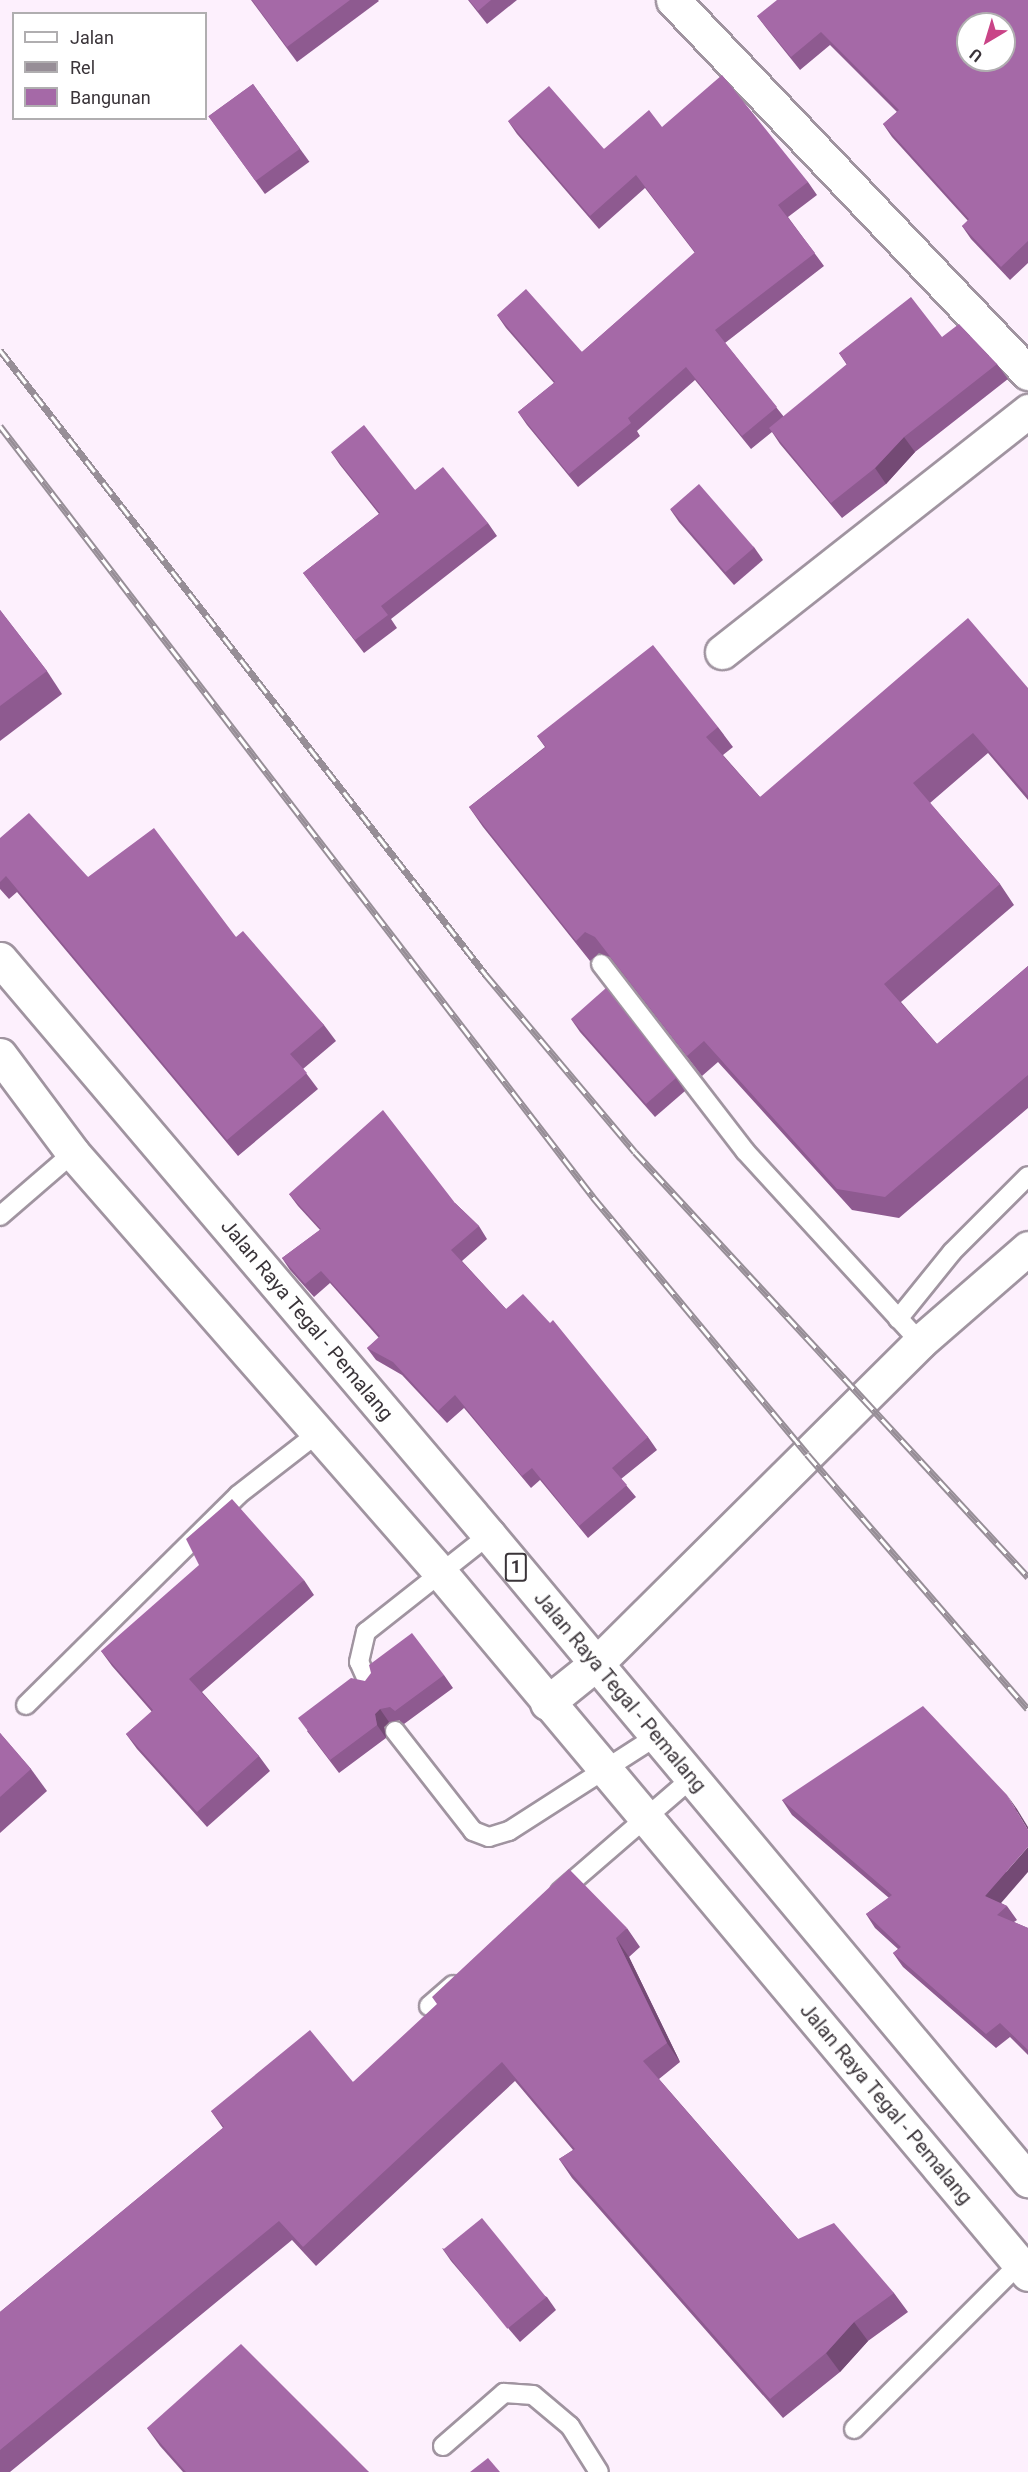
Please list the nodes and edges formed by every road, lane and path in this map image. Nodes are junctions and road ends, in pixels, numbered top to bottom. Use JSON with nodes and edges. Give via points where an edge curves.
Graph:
{"nodes":[{"id":1,"x":673,"y":0,"type":"edge"},
{"id":2,"x":1028,"y":373,"type":"edge"},
{"id":3,"x":1028,"y":411,"type":"edge"},
{"id":4,"x":722,"y":652,"type":"dead end"},
{"id":5,"x":0,"y":959,"type":"edge"},
{"id":6,"x":601,"y":964,"type":"edge"},
{"id":7,"x":0,"y":1056,"type":"edge"},
{"id":8,"x":73,"y":1153,"type":"junction"},
{"id":9,"x":1028,"y":1176,"type":"edge"},
{"id":10,"x":0,"y":1216,"type":"edge"},
{"id":11,"x":1028,"y":1248,"type":"edge"},
{"id":12,"x":909,"y":1330,"type":"junction"},
{"id":13,"x":318,"y":1432,"type":"junction"},
{"id":14,"x":489,"y":1535,"type":"junction"},
{"id":15,"x":439,"y":1571,"type":"junction"},
{"id":16,"x":597,"y":1664,"type":"junction"},
{"id":17,"x":369,"y":1684,"type":"edge"},
{"id":18,"x":547,"y":1703,"type":"junction"},
{"id":19,"x":26,"y":1705,"type":"dead end"},
{"id":20,"x":395,"y":1731,"type":"edge"},
{"id":21,"x":657,"y":1736,"type":"junction"},
{"id":22,"x":605,"y":1771,"type":"junction"},
{"id":23,"x":692,"y":1778,"type":"junction"},
{"id":24,"x":645,"y":1816,"type":"junction"},
{"id":25,"x":543,"y":1907,"type":"edge"},
{"id":26,"x":464,"y":1976,"type":"edge"},
{"id":27,"x":429,"y":2006,"type":"dead end"},
{"id":28,"x":1028,"y":2180,"type":"edge"},
{"id":29,"x":1024,"y":2269,"type":"edge"},
{"id":30,"x":854,"y":2429,"type":"dead end"},
{"id":31,"x":443,"y":2446,"type":"dead end"},
{"id":32,"x":599,"y":2472,"type":"edge"}],
"edges":[{"from":1,"to":2,"type":"main road"},
{"from":3,"to":4,"type":"main road"},
{"from":5,"to":14,"type":"main road","name":"Jalan Raya Tegal - Pemalang","number":"1"},
{"from":6,"to":12,"type":"lane","via":[[745,1151]]},
{"from":7,"to":8,"type":"main road","name":"Jalan Raya Tegal - Pemalang"},
{"from":8,"to":10,"type":"lane"},
{"from":8,"to":13,"type":"main road","name":"Jalan Raya Tegal - Pemalang"},
{"from":9,"to":12,"type":"lane","via":[[952,1251]]},
{"from":11,"to":12,"type":"main road"},
{"from":12,"to":16,"type":"main road"},
{"from":13,"to":15,"type":"main road","name":"Jalan Raya Tegal - Pemalang"},
{"from":13,"to":19,"type":"lane","via":[[238,1495]]},
{"from":14,"to":15,"type":"lane"},
{"from":14,"to":16,"type":"main road","name":"Jalan Raya Tegal - Pemalang","number":"1"},
{"from":15,"to":17,"type":"lane","via":[[366,1632],[358,1662]]},
{"from":15,"to":18,"type":"main road","name":"Jalan Raya Tegal - Pemalang"},
{"from":16,"to":18,"type":"main road"},
{"from":16,"to":21,"type":"main road","name":"Jalan Raya Tegal - Pemalang","number":"1"},
{"from":18,"to":22,"type":"main road","name":"Jalan Raya Tegal - Pemalang"},
{"from":20,"to":22,"type":"lane","via":[[473,1831],[489,1837],[509,1830]]},
{"from":21,"to":22,"type":"lane"},
{"from":21,"to":23,"type":"main road","name":"Jalan Raya Tegal - Pemalang","number":"1"},
{"from":22,"to":24,"type":"main road","name":"Jalan Raya Tegal - Pemalang"},
{"from":23,"to":24,"type":"lane"},
{"from":23,"to":28,"type":"main road","name":"Jalan Raya Tegal - Pemalang","number":"1"},
{"from":24,"to":25,"type":"lane"},
{"from":24,"to":29,"type":"main road","name":"Jalan Raya Tegal - Pemalang"},
{"from":26,"to":27,"type":"lane"},
{"from":29,"to":30,"type":"lane"},
{"from":31,"to":32,"type":"lane","via":[[504,2393],[533,2395],[570,2426]]}]}
